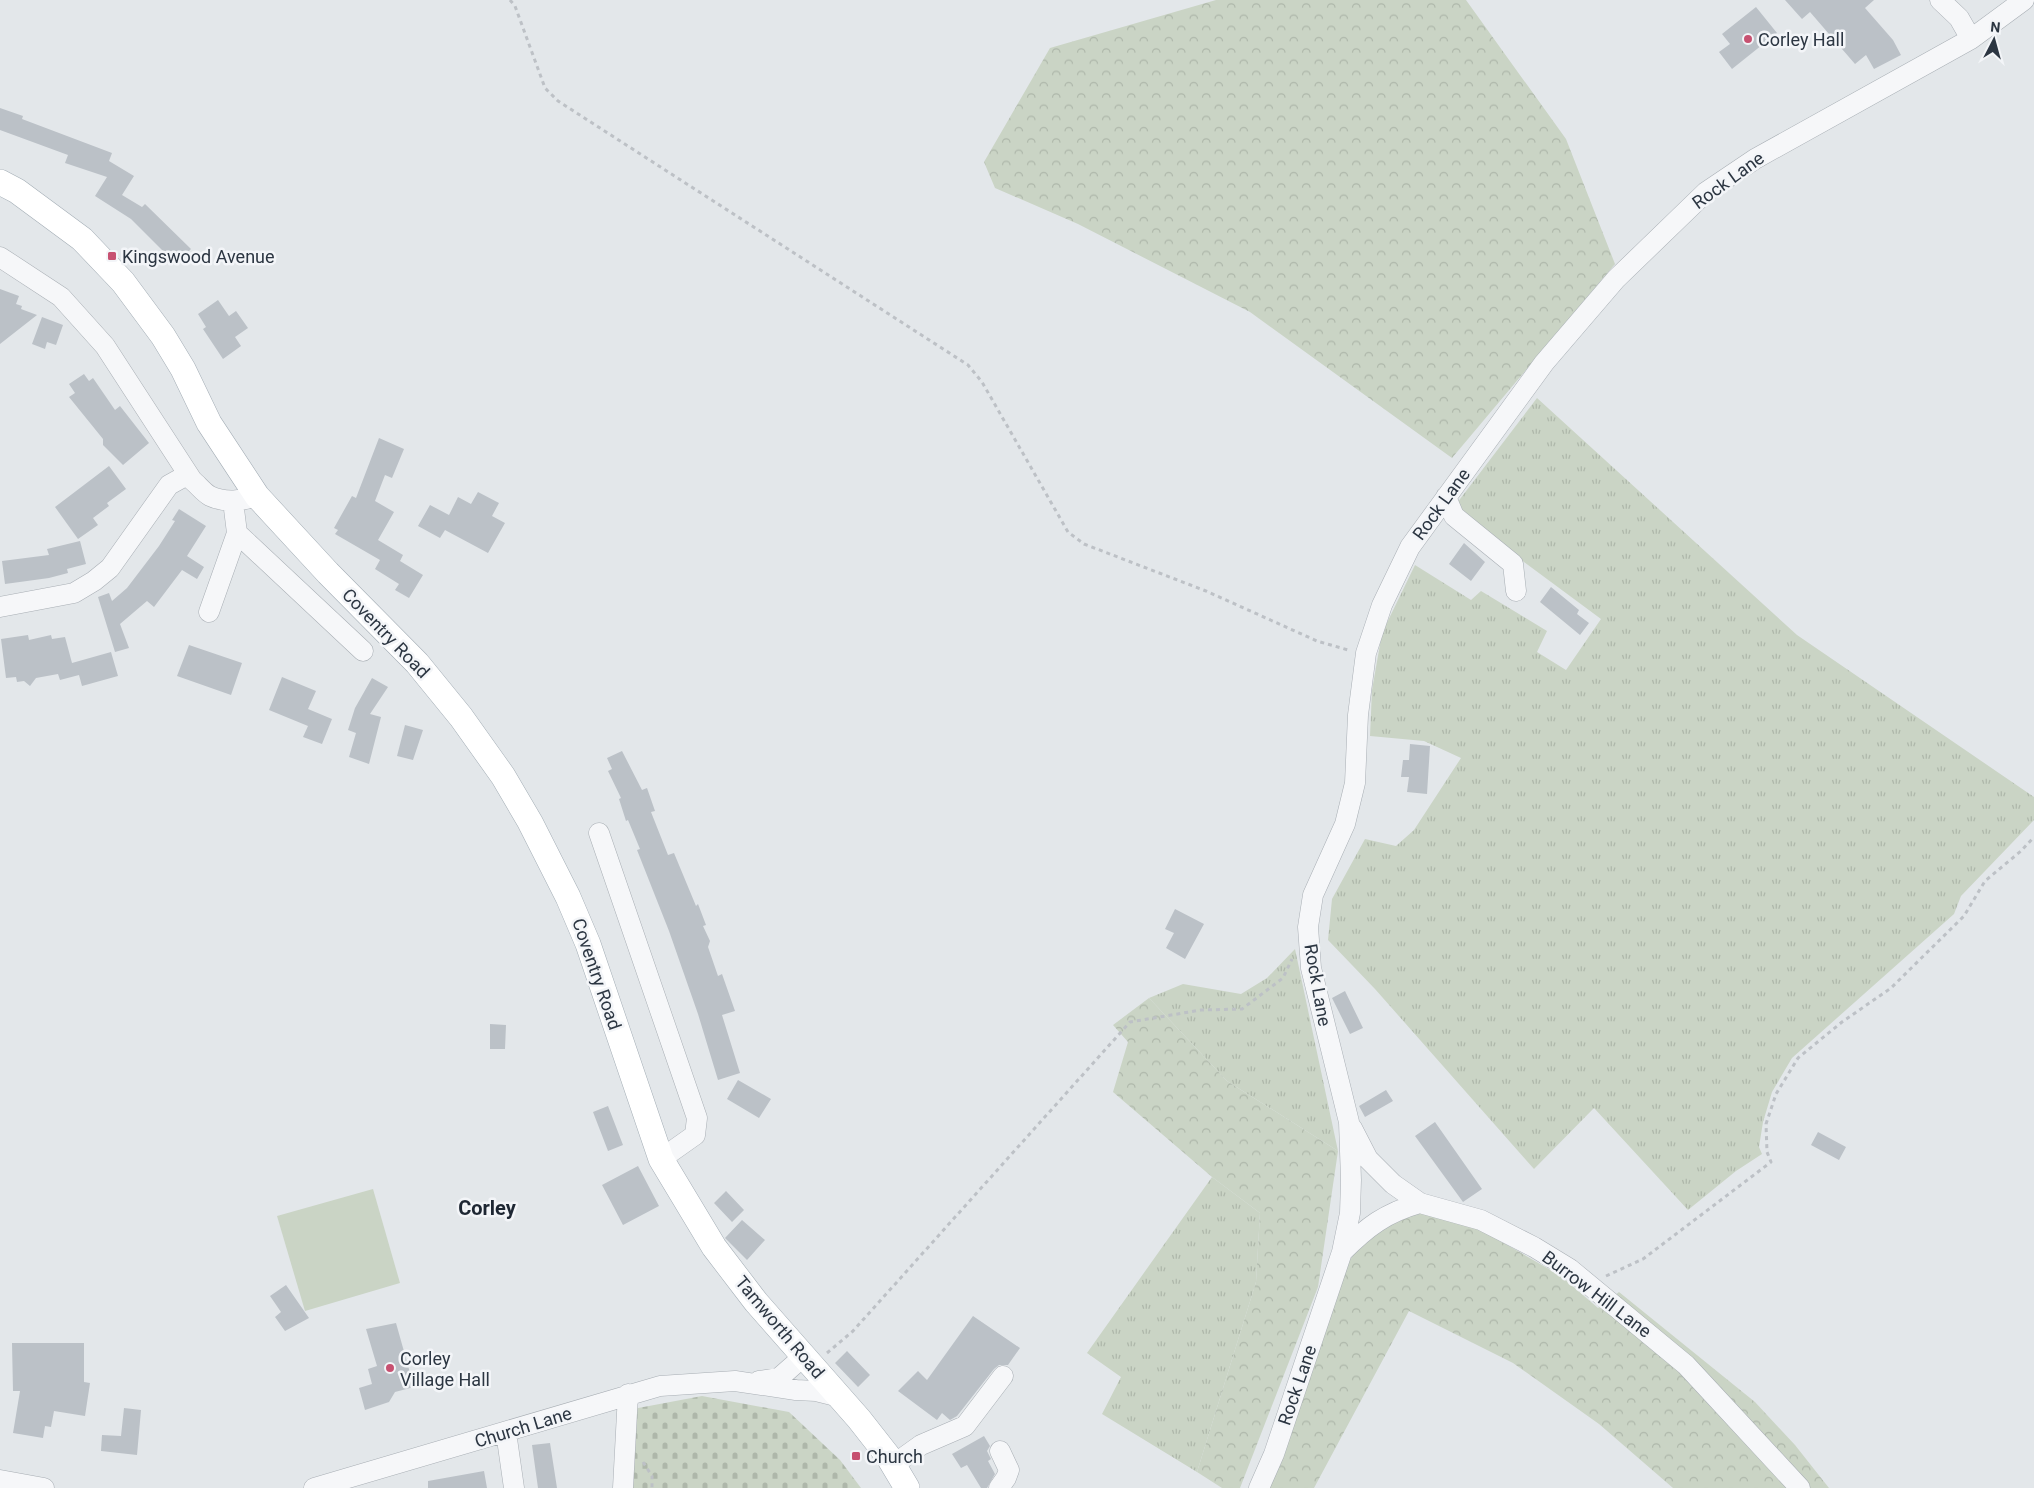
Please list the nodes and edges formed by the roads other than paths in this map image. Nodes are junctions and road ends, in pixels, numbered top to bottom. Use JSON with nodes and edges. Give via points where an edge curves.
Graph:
{"nodes":[{"id":1,"x":1940,"y":0,"type":"edge"},
{"id":2,"x":2024,"y":0,"type":"edge"},
{"id":3,"x":2004,"y":6,"type":"edge"},
{"id":4,"x":1971,"y":39,"type":"junction"},
{"id":5,"x":0,"y":182,"type":"edge"},
{"id":6,"x":0,"y":257,"type":"edge"},
{"id":7,"x":187,"y":475,"type":"junction"},
{"id":8,"x":1446,"y":496,"type":"junction"},
{"id":9,"x":245,"y":498,"type":"junction"},
{"id":10,"x":238,"y":533,"type":"junction"},
{"id":11,"x":1516,"y":591,"type":"dead end"},
{"id":12,"x":0,"y":608,"type":"edge"},
{"id":13,"x":209,"y":612,"type":"dead end"},
{"id":14,"x":363,"y":651,"type":"dead end"},
{"id":15,"x":599,"y":833,"type":"dead end"},
{"id":16,"x":1349,"y":1122,"type":"junction"},
{"id":17,"x":662,"y":1159,"type":"junction"},
{"id":18,"x":1420,"y":1203,"type":"junction"},
{"id":19,"x":1342,"y":1252,"type":"junction"},
{"id":20,"x":808,"y":1362,"type":"junction"},
{"id":21,"x":1003,"y":1376,"type":"dead end"},
{"id":22,"x":735,"y":1381,"type":"junction"},
{"id":23,"x":628,"y":1394,"type":"junction"},
{"id":24,"x":840,"y":1397,"type":"junction"},
{"id":25,"x":506,"y":1432,"type":"junction"},
{"id":26,"x":1000,"y":1451,"type":"dead end"},
{"id":27,"x":893,"y":1465,"type":"junction"},
{"id":28,"x":0,"y":1480,"type":"edge"},
{"id":29,"x":22,"y":1486,"type":"edge"},
{"id":30,"x":44,"y":1488,"type":"edge"},
{"id":31,"x":314,"y":1488,"type":"edge"},
{"id":32,"x":514,"y":1488,"type":"edge"},
{"id":33,"x":623,"y":1488,"type":"edge"},
{"id":34,"x":907,"y":1488,"type":"edge"},
{"id":35,"x":999,"y":1488,"type":"edge"},
{"id":36,"x":1259,"y":1488,"type":"edge"},
{"id":37,"x":1800,"y":1488,"type":"edge"}],
"edges":[{"from":1,"to":4,"type":"street","via":[[1959,18]]},
{"from":2,"to":3,"type":"street","name":"Rock Lane"},
{"from":3,"to":4,"type":"street","name":"Rock Lane"},
{"from":4,"to":8,"type":"street","name":"Rock Lane","via":[[1755,159],[1706,192],[1616,279],[1544,363]]},
{"from":5,"to":9,"type":"main road","name":"Coventry Road","via":[[82,239],[122,282],[163,336],[183,369]]},
{"from":6,"to":7,"type":"street","via":[[61,298],[105,346],[175,450]]},
{"from":7,"to":9,"type":"street","via":[[210,496]]},
{"from":7,"to":12,"type":"street","via":[[169,485],[110,568],[94,581],[74,593]]},
{"from":8,"to":11,"type":"street","via":[[1454,516],[1513,564]]},
{"from":8,"to":16,"type":"street","name":"Rock Lane","via":[[1410,547],[1382,605],[1366,653],[1358,716],[1355,783],[1346,824],[1313,896],[1308,928],[1311,968]]},
{"from":9,"to":10,"type":"street"},
{"from":9,"to":17,"type":"main road","name":"Coventry Road","via":[[328,573],[417,663],[504,776],[564,889],[588,944]]},
{"from":10,"to":13,"type":"street"},
{"from":10,"to":14,"type":"street"},
{"from":15,"to":17,"type":"street","via":[[697,1118],[695,1135]]},
{"from":16,"to":18,"type":"street","name":"Burrow Hill Lane","via":[[1368,1159],[1393,1184]]},
{"from":16,"to":19,"type":"street","name":"Rock Lane","via":[[1350,1205]]},
{"from":17,"to":20,"type":"main road","name":"Tamworth Road","via":[[714,1246],[756,1302]]},
{"from":18,"to":19,"type":"street","name":"Rock Lane","via":[[1402,1208],[1367,1227]]},
{"from":18,"to":37,"type":"street","name":"Burrow Hill Lane","via":[[1481,1220],[1570,1269],[1686,1365]]},
{"from":19,"to":36,"type":"street","name":"Rock Lane","via":[[1274,1454]]},
{"from":20,"to":22,"type":"street","name":"Church Lane","via":[[779,1378]]},
{"from":20,"to":24,"type":"main road","name":"Tamworth Road"},
{"from":21,"to":27,"type":"street","via":[[965,1426],[921,1445]]},
{"from":22,"to":23,"type":"street","name":"Church Lane","via":[[660,1386]]},
{"from":22,"to":24,"type":"street","name":"Church Lane"},
{"from":23,"to":25,"type":"street","name":"Church Lane"},
{"from":23,"to":33,"type":"street"},
{"from":24,"to":27,"type":"main road","name":"Tamworth Road"},
{"from":25,"to":31,"type":"street","name":"Church Lane"},
{"from":25,"to":32,"type":"street"},
{"from":26,"to":35,"type":"street","via":[[1009,1470]]},
{"from":27,"to":34,"type":"main road","name":"Tamworth Road"},
{"from":28,"to":29,"type":"street"},
{"from":29,"to":30,"type":"street"}]}
